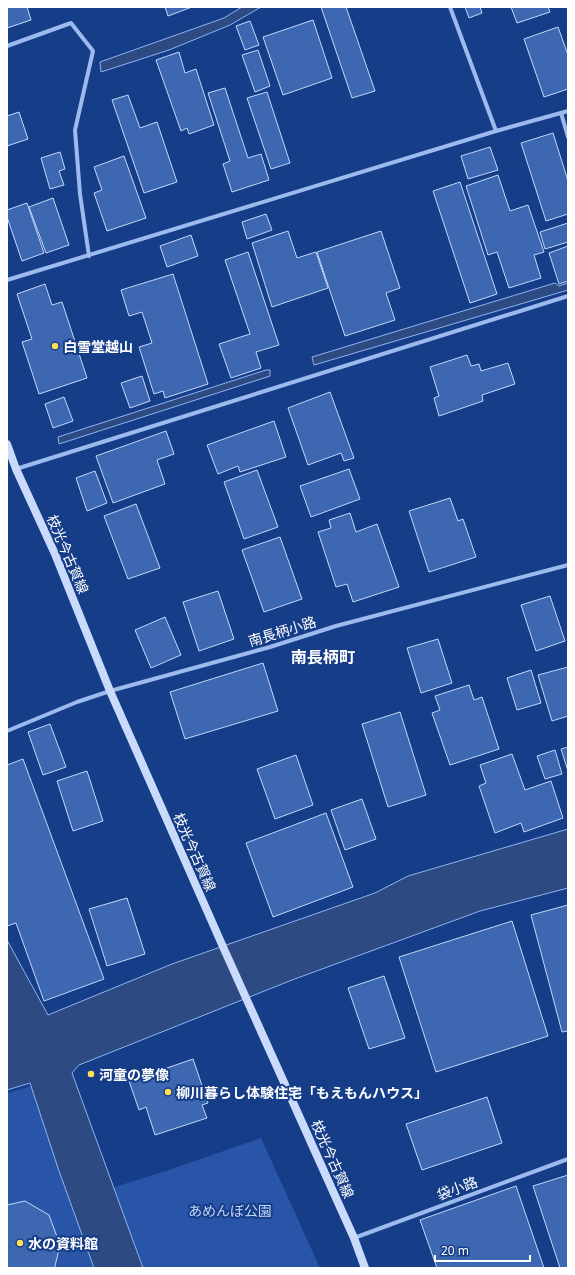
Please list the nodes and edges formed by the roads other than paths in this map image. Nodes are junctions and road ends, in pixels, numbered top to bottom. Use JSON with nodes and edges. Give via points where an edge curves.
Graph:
{"nodes":[{"id":1,"x":450,"y":7,"type":"edge"},
{"id":2,"x":7,"y":46,"type":"edge"},
{"id":3,"x":568,"y":111,"type":"edge"},
{"id":4,"x":560,"y":112,"type":"junction"},
{"id":5,"x":496,"y":131,"type":"junction"},
{"id":6,"x":568,"y":137,"type":"edge"},
{"id":7,"x":89,"y":256,"type":"junction"},
{"id":8,"x":7,"y":280,"type":"edge"},
{"id":9,"x":568,"y":296,"type":"edge"},
{"id":10,"x":7,"y":444,"type":"edge"},
{"id":11,"x":16,"y":469,"type":"junction"},
{"id":12,"x":568,"y":565,"type":"edge"},
{"id":13,"x":110,"y":691,"type":"junction"},
{"id":14,"x":7,"y":731,"type":"edge"},
{"id":15,"x":568,"y":1159,"type":"edge"},
{"id":16,"x":354,"y":1238,"type":"junction"},
{"id":17,"x":365,"y":1268,"type":"edge"}],
"edges":[{"from":1,"to":5,"type":"street"},
{"from":2,"to":7,"type":"street","via":[[71,23],[93,51],[75,130],[80,194]]},
{"from":3,"to":4,"type":"street"},
{"from":4,"to":5,"type":"street"},
{"from":4,"to":6,"type":"street"},
{"from":5,"to":7,"type":"street"},
{"from":7,"to":8,"type":"street"},
{"from":9,"to":11,"type":"street"},
{"from":10,"to":11,"type":"main road","name":"枝光今古賀線"},
{"from":11,"to":13,"type":"main road","name":"枝光今古賀線","via":[[55,554]]},
{"from":12,"to":13,"type":"street","name":"南長柄小路","via":[[336,626]]},
{"from":13,"to":14,"type":"street","name":"南長柄小路"},
{"from":13,"to":16,"type":"main road","name":"枝光今古賀線"},
{"from":15,"to":16,"type":"street","name":"袋小路"},
{"from":16,"to":17,"type":"main road","name":"枝光今古賀線"}]}
